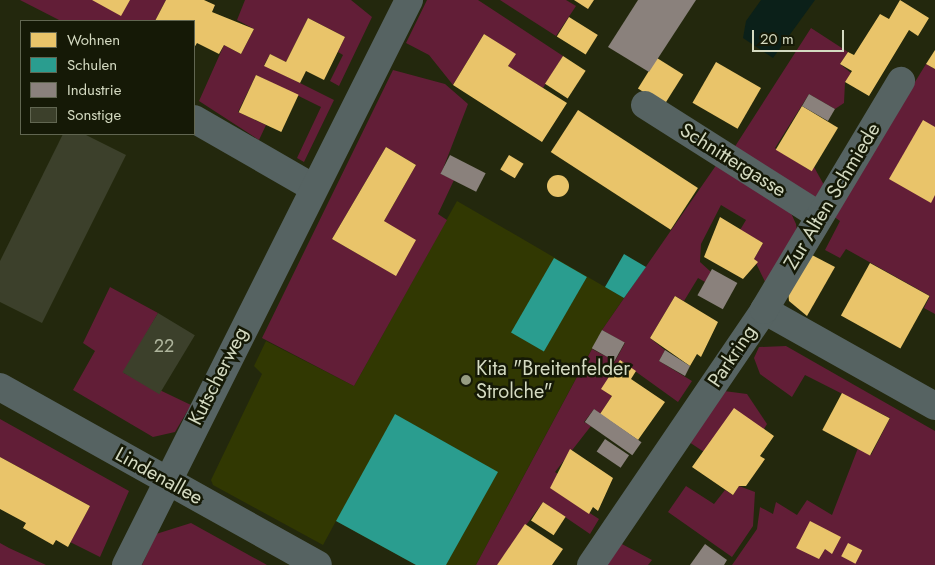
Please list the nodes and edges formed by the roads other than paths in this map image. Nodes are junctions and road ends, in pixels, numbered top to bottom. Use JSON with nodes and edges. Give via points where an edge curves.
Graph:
{"nodes":[{"id":1,"x":409,"y":0,"type":"edge"},
{"id":2,"x":901,"y":81,"type":"dead end"},
{"id":3,"x":645,"y":105,"type":"dead end"},
{"id":4,"x":195,"y":120,"type":"edge"},
{"id":5,"x":314,"y":188,"type":"junction"},
{"id":6,"x":820,"y":216,"type":"junction"},
{"id":7,"x":764,"y":310,"type":"junction"},
{"id":8,"x":0,"y":387,"type":"edge"},
{"id":9,"x":935,"y":406,"type":"edge"},
{"id":10,"x":166,"y":479,"type":"junction"},
{"id":11,"x":126,"y":565,"type":"edge"},
{"id":12,"x":318,"y":565,"type":"edge"},
{"id":13,"x":591,"y":565,"type":"edge"}],
"edges":[{"from":1,"to":5,"type":"street","name":"Kutscherweg"},
{"from":2,"to":6,"type":"street","name":"Zur Alten Schmiede"},
{"from":3,"to":6,"type":"street","name":"Schnittergasse"},
{"from":4,"to":5,"type":"street"},
{"from":5,"to":10,"type":"street","name":"Kutscherweg"},
{"from":6,"to":7,"type":"street","name":"Zur Alten Schmiede"},
{"from":7,"to":9,"type":"street","name":"Parkring"},
{"from":7,"to":13,"type":"street","name":"Parkring"},
{"from":8,"to":10,"type":"street","name":"Lindenallee"},
{"from":10,"to":11,"type":"street","name":"Kutscherweg"},
{"from":10,"to":12,"type":"street","name":"Lindenallee"}]}
